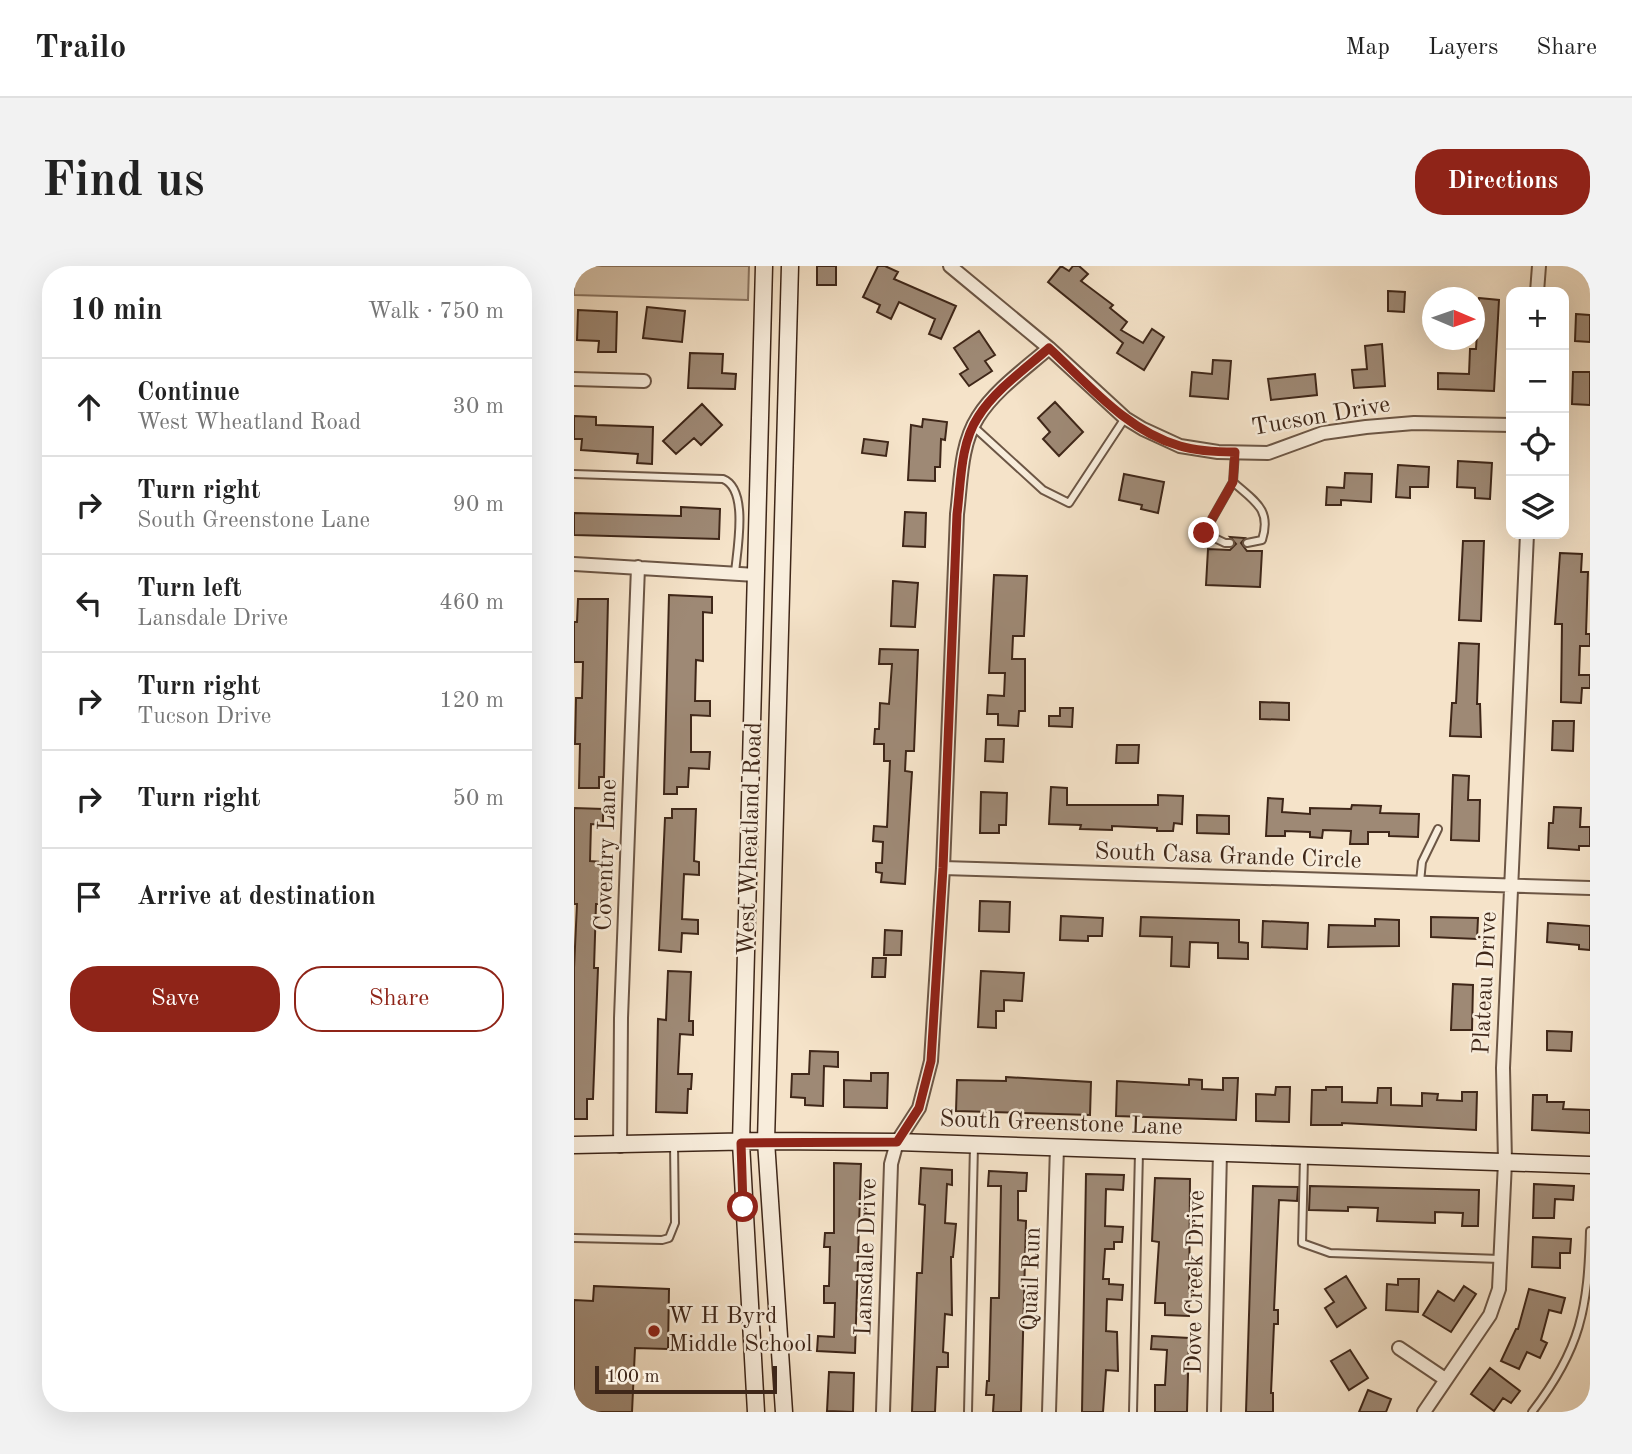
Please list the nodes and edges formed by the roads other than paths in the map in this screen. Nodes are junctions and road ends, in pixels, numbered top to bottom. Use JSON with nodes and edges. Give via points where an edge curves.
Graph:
{"nodes":[{"id":1,"x":764,"y":266,"type":"edge"},
{"id":2,"x":790,"y":266,"type":"edge"},
{"id":3,"x":950,"y":266,"type":"edge"},
{"id":4,"x":1538,"y":266,"type":"edge"},
{"id":5,"x":1537,"y":287,"type":"edge"},
{"id":6,"x":1049,"y":348,"type":"junction"},
{"id":7,"x":574,"y":379,"type":"edge"},
{"id":8,"x":643,"y":381,"type":"dead end"},
{"id":9,"x":1125,"y":418,"type":"junction"},
{"id":10,"x":1506,"y":425,"type":"edge"},
{"id":11,"x":974,"y":427,"type":"junction"},
{"id":12,"x":1235,"y":452,"type":"junction"},
{"id":13,"x":574,"y":474,"type":"edge"},
{"id":14,"x":1233,"y":482,"type":"junction"},
{"id":15,"x":1527,"y":539,"type":"edge"},
{"id":16,"x":1230,"y":543,"type":"dead end"},
{"id":17,"x":1247,"y":543,"type":"dead end"},
{"id":18,"x":574,"y":564,"type":"edge"},
{"id":19,"x":638,"y":567,"type":"junction"},
{"id":20,"x":736,"y":573,"type":"junction"},
{"id":21,"x":756,"y":575,"type":"junction"},
{"id":22,"x":1438,"y":829,"type":"dead end"},
{"id":23,"x":943,"y":868,"type":"junction"},
{"id":24,"x":1420,"y":884,"type":"junction"},
{"id":25,"x":1512,"y":886,"type":"junction"},
{"id":26,"x":1590,"y":888,"type":"edge"},
{"id":27,"x":766,"y":1141,"type":"junction"},
{"id":28,"x":897,"y":1142,"type":"junction"},
{"id":29,"x":741,"y":1143,"type":"junction"},
{"id":30,"x":674,"y":1144,"type":"junction"},
{"id":31,"x":974,"y":1144,"type":"junction"},
{"id":32,"x":574,"y":1145,"type":"edge"},
{"id":33,"x":620,"y":1146,"type":"junction"},
{"id":34,"x":1057,"y":1147,"type":"junction"},
{"id":35,"x":1139,"y":1149,"type":"junction"},
{"id":36,"x":1220,"y":1152,"type":"junction"},
{"id":37,"x":1304,"y":1154,"type":"junction"},
{"id":38,"x":1505,"y":1162,"type":"junction"},
{"id":39,"x":1590,"y":1165,"type":"edge"},
{"id":40,"x":1590,"y":1231,"type":"edge"},
{"id":41,"x":574,"y":1238,"type":"edge"},
{"id":42,"x":772,"y":1246,"type":"junction"},
{"id":43,"x":745,"y":1248,"type":"junction"},
{"id":44,"x":1502,"y":1259,"type":"junction"},
{"id":45,"x":1399,"y":1348,"type":"dead end"},
{"id":46,"x":1445,"y":1379,"type":"junction"},
{"id":47,"x":756,"y":1412,"type":"edge"},
{"id":48,"x":784,"y":1412,"type":"edge"},
{"id":49,"x":883,"y":1412,"type":"edge"},
{"id":50,"x":968,"y":1412,"type":"edge"},
{"id":51,"x":1049,"y":1412,"type":"edge"},
{"id":52,"x":1133,"y":1412,"type":"edge"},
{"id":53,"x":1213,"y":1412,"type":"edge"},
{"id":54,"x":1424,"y":1412,"type":"edge"},
{"id":55,"x":1532,"y":1412,"type":"edge"}],
"edges":[{"from":1,"to":21,"type":"main road","name":"West Wheatland Road"},
{"from":2,"to":27,"type":"main road","name":"West Wheatland Road"},
{"from":3,"to":6,"type":"street","name":"Tucson Drive"},
{"from":4,"to":5,"type":"street"},
{"from":6,"to":9,"type":"street","name":"Tucson Drive"},
{"from":6,"to":11,"type":"street","name":"Lansdale Drive","via":[[1000,392]]},
{"from":7,"to":8,"type":"street"},
{"from":9,"to":11,"type":"lane","via":[[1069,503],[1043,490]]},
{"from":9,"to":12,"type":"street","name":"Tucson Drive","via":[[1180,446]]},
{"from":10,"to":12,"type":"street","name":"Tucson Drive","via":[[1366,427],[1322,433],[1268,453]]},
{"from":11,"to":23,"type":"street","name":"Lansdale Drive","via":[[963,461],[957,514]]},
{"from":12,"to":14,"type":"lane"},
{"from":13,"to":20,"type":"lane","via":[[730,482],[739,502]]},
{"from":14,"to":16,"type":"lane","via":[[1204,533]]},
{"from":14,"to":17,"type":"lane","via":[[1264,512],[1267,526],[1262,540]]},
{"from":15,"to":25,"type":"street","name":"Plateau Drive"},
{"from":18,"to":19,"type":"street"},
{"from":19,"to":20,"type":"street"},
{"from":19,"to":33,"type":"street","name":"Coventry Lane"},
{"from":20,"to":21,"type":"street"},
{"from":21,"to":29,"type":"main road","name":"West Wheatland Road"},
{"from":22,"to":24,"type":"lane","via":[[1422,862]]},
{"from":23,"to":24,"type":"street","name":"South Casa Grande Circle"},
{"from":23,"to":28,"type":"street","name":"Lansdale Drive","via":[[931,1061],[919,1108]]},
{"from":24,"to":25,"type":"street","name":"South Casa Grande Circle"},
{"from":25,"to":26,"type":"street","name":"South Casa Grande Circle"},
{"from":25,"to":38,"type":"street","name":"Plateau Drive","via":[[1503,1068]]},
{"from":27,"to":28,"type":"main road","name":"South Greenstone Lane"},
{"from":27,"to":29,"type":"main road","name":"South Greenstone Lane"},
{"from":27,"to":42,"type":"main road","name":"West Wheatland Road"},
{"from":28,"to":31,"type":"main road","name":"South Greenstone Lane"},
{"from":28,"to":49,"type":"street","name":"Lansdale Drive","via":[[891,1164]]},
{"from":29,"to":30,"type":"main road","name":"South Greenstone Lane"},
{"from":29,"to":43,"type":"main road","name":"West Wheatland Road"},
{"from":30,"to":33,"type":"main road","name":"South Greenstone Lane"},
{"from":30,"to":41,"type":"lane","via":[[675,1223],[669,1238]]},
{"from":31,"to":34,"type":"main road","name":"South Greenstone Lane"},
{"from":31,"to":50,"type":"lane"},
{"from":32,"to":33,"type":"main road","name":"South Greenstone Lane"},
{"from":34,"to":35,"type":"main road","name":"South Greenstone Lane"},
{"from":34,"to":51,"type":"street","name":"Quail Run"},
{"from":35,"to":36,"type":"main road","name":"South Greenstone Lane"},
{"from":35,"to":52,"type":"lane"},
{"from":36,"to":37,"type":"main road","name":"South Greenstone Lane"},
{"from":36,"to":53,"type":"street","name":"Dove Creek Drive"},
{"from":37,"to":38,"type":"main road","name":"South Greenstone Lane"},
{"from":37,"to":44,"type":"lane","via":[[1302,1244],[1330,1253]]},
{"from":38,"to":39,"type":"main road","name":"South Greenstone Lane"},
{"from":38,"to":44,"type":"street","name":"Plateau Drive"},
{"from":40,"to":55,"type":"lane","via":[[1583,1318],[1574,1345]]},
{"from":42,"to":43,"type":"main road"},
{"from":42,"to":48,"type":"main road","name":"West Wheatland Road"},
{"from":43,"to":47,"type":"main road","name":"West Wheatland Road"},
{"from":44,"to":46,"type":"street","name":"Plateau Drive","via":[[1490,1315]]},
{"from":45,"to":46,"type":"street"},
{"from":46,"to":54,"type":"street","name":"Plateau Drive"}]}
